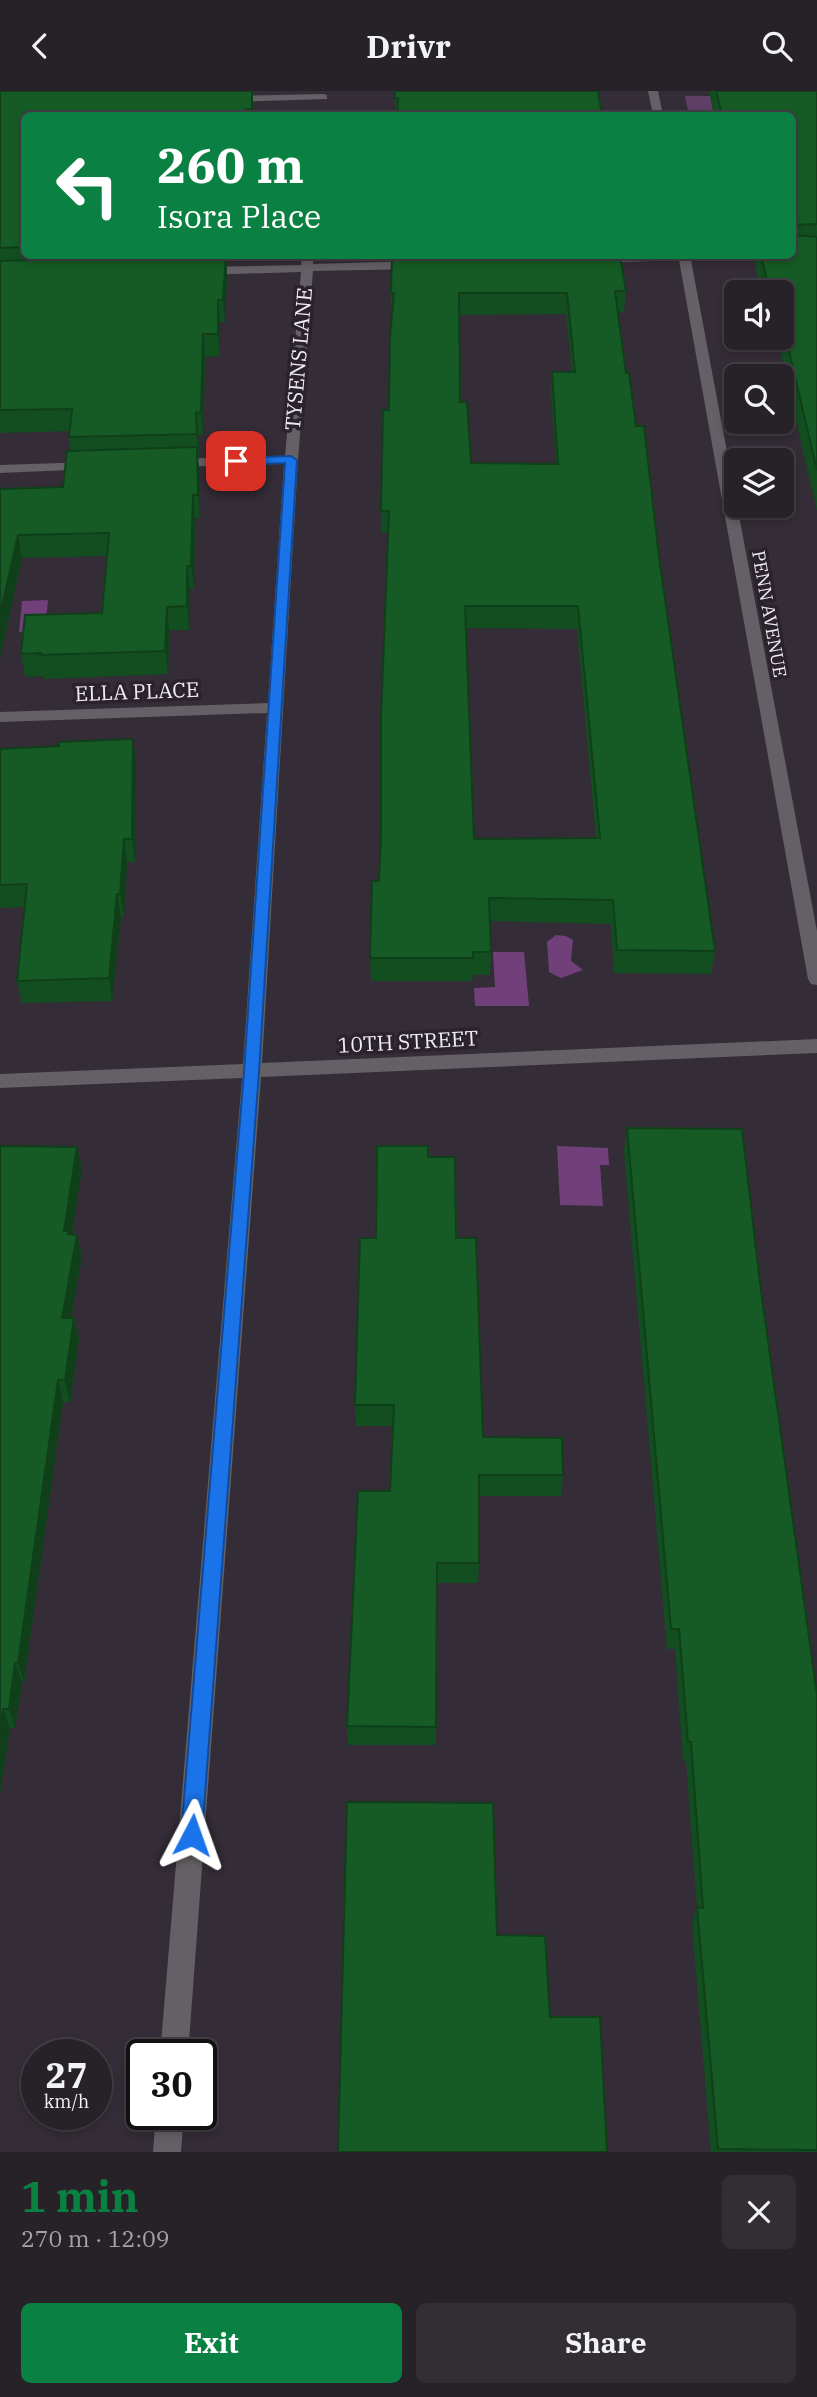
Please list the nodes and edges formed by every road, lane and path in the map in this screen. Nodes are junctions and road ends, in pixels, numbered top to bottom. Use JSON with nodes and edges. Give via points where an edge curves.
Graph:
{"nodes":[{"id":1,"x":653,"y":91,"type":"edge"},
{"id":2,"x":323,"y":98,"type":"edge"},
{"id":3,"x":219,"y":99,"type":"edge"},
{"id":4,"x":657,"y":112,"type":"edge"},
{"id":5,"x":603,"y":259,"type":"edge"},
{"id":6,"x":685,"y":259,"type":"edge"},
{"id":7,"x":576,"y":260,"type":"edge"},
{"id":8,"x":307,"y":262,"type":"edge"},
{"id":9,"x":425,"y":264,"type":"edge"},
{"id":10,"x":190,"y":271,"type":"edge"},
{"id":11,"x":291,"y":460,"type":"junction"},
{"id":12,"x":160,"y":464,"type":"edge"},
{"id":13,"x":107,"y":465,"type":"edge"},
{"id":14,"x":0,"y":469,"type":"edge"},
{"id":15,"x":275,"y":708,"type":"junction"},
{"id":16,"x":0,"y":717,"type":"edge"},
{"id":17,"x":817,"y":979,"type":"edge"},
{"id":18,"x":817,"y":1046,"type":"edge"},
{"id":19,"x":252,"y":1072,"type":"junction"},
{"id":20,"x":0,"y":1081,"type":"edge"},
{"id":21,"x":175,"y":2039,"type":"edge"},
{"id":22,"x":169,"y":2130,"type":"edge"},
{"id":23,"x":167,"y":2152,"type":"edge"}],
"edges":[{"from":1,"to":4,"type":"street"},
{"from":2,"to":3,"type":"street"},
{"from":5,"to":7,"type":"street"},
{"from":6,"to":17,"type":"street","name":"PENN AVENUE"},
{"from":8,"to":9,"type":"street"},
{"from":8,"to":10,"type":"street"},
{"from":8,"to":11,"type":"street","name":"TYSENS LANE"},
{"from":11,"to":12,"type":"street"},
{"from":11,"to":15,"type":"street","name":"TYSENS LANE"},
{"from":13,"to":14,"type":"street"},
{"from":15,"to":16,"type":"street","name":"ELLA PLACE"},
{"from":15,"to":19,"type":"street","name":"TYSENS LANE"},
{"from":18,"to":19,"type":"street","name":"10TH STREET"},
{"from":19,"to":20,"type":"street","name":"10TH STREET"},
{"from":19,"to":21,"type":"street","name":"TYSENS LANE"},
{"from":22,"to":23,"type":"street"}]}
